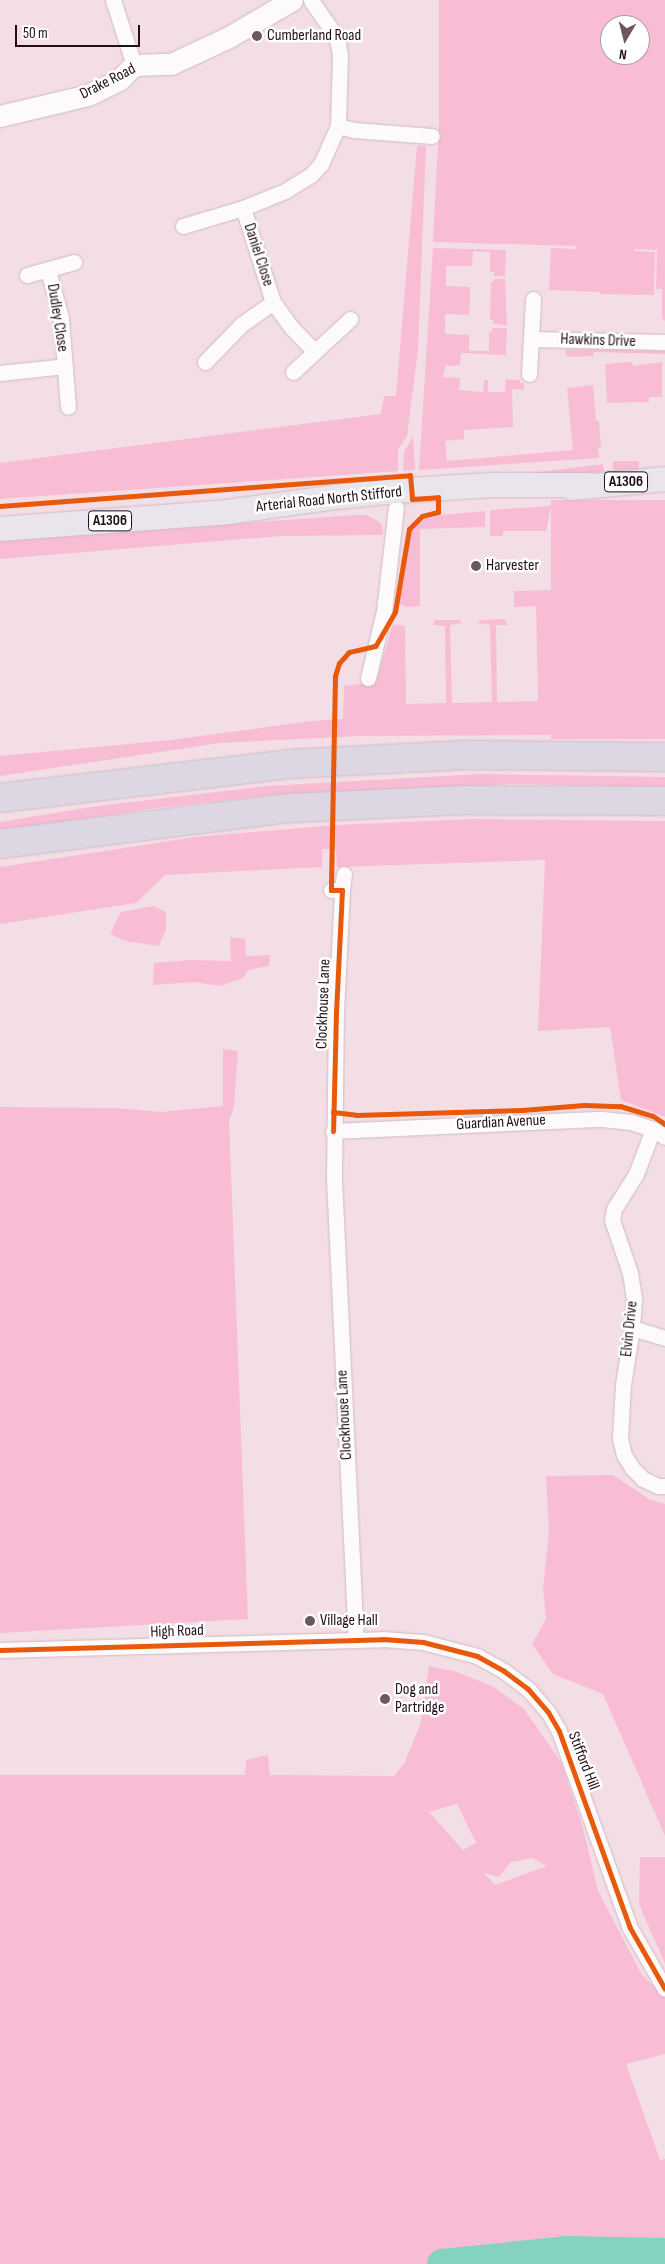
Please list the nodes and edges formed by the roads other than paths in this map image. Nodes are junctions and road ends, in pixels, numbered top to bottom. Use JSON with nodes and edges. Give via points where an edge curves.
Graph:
{"nodes":[{"id":1,"x":113,"y":0,"type":"edge"},
{"id":2,"x":292,"y":0,"type":"edge"},
{"id":3,"x":311,"y":0,"type":"edge"},
{"id":4,"x":134,"y":65,"type":"junction"},
{"id":5,"x":0,"y":116,"type":"edge"},
{"id":6,"x":338,"y":126,"type":"junction"},
{"id":7,"x":432,"y":136,"type":"dead end"},
{"id":8,"x":243,"y":208,"type":"junction"},
{"id":9,"x":183,"y":226,"type":"dead end"},
{"id":10,"x":74,"y":262,"type":"dead end"},
{"id":11,"x":48,"y":270,"type":"junction"},
{"id":12,"x":27,"y":275,"type":"dead end"},
{"id":13,"x":533,"y":299,"type":"dead end"},
{"id":14,"x":273,"y":302,"type":"junction"},
{"id":15,"x":350,"y":318,"type":"dead end"},
{"id":16,"x":532,"y":339,"type":"junction"},
{"id":17,"x":665,"y":342,"type":"edge"},
{"id":18,"x":314,"y":351,"type":"junction"},
{"id":19,"x":205,"y":362,"type":"dead end"},
{"id":20,"x":65,"y":366,"type":"junction"},
{"id":21,"x":293,"y":372,"type":"dead end"},
{"id":22,"x":0,"y":373,"type":"edge"},
{"id":23,"x":529,"y":374,"type":"dead end"},
{"id":24,"x":68,"y":407,"type":"dead end"},
{"id":25,"x":665,"y":480,"type":"edge"},
{"id":26,"x":588,"y":486,"type":"junction"},
{"id":27,"x":396,"y":508,"type":"junction"},
{"id":28,"x":220,"y":513,"type":"junction"},
{"id":29,"x":0,"y":529,"type":"edge"},
{"id":30,"x":368,"y":678,"type":"dead end"},
{"id":31,"x":665,"y":757,"type":"edge"},
{"id":32,"x":0,"y":798,"type":"edge"},
{"id":33,"x":665,"y":801,"type":"edge"},
{"id":34,"x":0,"y":844,"type":"edge"},
{"id":35,"x":344,"y":874,"type":"dead end"},
{"id":36,"x":333,"y":1131,"type":"junction"},
{"id":37,"x":659,"y":1133,"type":"edge"},
{"id":38,"x":632,"y":1328,"type":"junction"},
{"id":39,"x":665,"y":1338,"type":"edge"},
{"id":40,"x":665,"y":1486,"type":"edge"},
{"id":41,"x":356,"y":1639,"type":"junction"},
{"id":42,"x":0,"y":1650,"type":"edge"},
{"id":43,"x":665,"y":1989,"type":"edge"}],
"edges":[{"from":1,"to":4,"type":"street"},
{"from":2,"to":4,"type":"street","name":"Drake Road","via":[[229,37],[171,64]]},
{"from":3,"to":6,"type":"street","name":"Daniel Close","via":[[338,43]]},
{"from":4,"to":5,"type":"street","name":"Drake Road","via":[[119,80],[88,95]]},
{"from":6,"to":7,"type":"street"},
{"from":6,"to":8,"type":"street","name":"Daniel Close","via":[[328,150],[311,175],[285,191]]},
{"from":8,"to":9,"type":"street","name":"Daniel Close"},
{"from":8,"to":14,"type":"street","name":"Daniel Close"},
{"from":10,"to":11,"type":"street","name":"Dudley Close"},
{"from":11,"to":12,"type":"street","name":"Dudley Close"},
{"from":11,"to":20,"type":"street","name":"Dudley Close","via":[[61,318]]},
{"from":13,"to":16,"type":"street"},
{"from":14,"to":18,"type":"street","name":"Daniel Close"},
{"from":14,"to":19,"type":"street","name":"Daniel Close","via":[[242,324]]},
{"from":15,"to":18,"type":"street"},
{"from":16,"to":17,"type":"street","name":"Hawkins Drive"},
{"from":16,"to":23,"type":"street"},
{"from":18,"to":21,"type":"street"},
{"from":20,"to":22,"type":"street","name":"Dudley Close"},
{"from":20,"to":24,"type":"street","name":"Dudley Close"},
{"from":25,"to":26,"type":"main road","name":"Arterial Road North Stifford","number":"A1306"},
{"from":26,"to":27,"type":"main road","name":"Arterial Road North Stifford","number":"A1306","via":[[490,500]]},
{"from":26,"to":28,"type":"main road","name":"Arterial Road North Stifford","number":"A1306","via":[[491,485],[396,491]]},
{"from":27,"to":28,"type":"main road","name":"Arterial Road North Stifford","number":"A1306"},
{"from":27,"to":30,"type":"street","via":[[384,611]]},
{"from":28,"to":29,"type":"main road","name":"Arterial Road North Stifford","number":"A1306"},
{"from":31,"to":32,"type":"highway","via":[[465,755],[289,764]]},
{"from":33,"to":34,"type":"highway","via":[[466,800],[290,808]]},
{"from":35,"to":36,"type":"street","name":"Clockhouse Lane","via":[[336,890]]},
{"from":36,"to":37,"type":"street","name":"Guardian Avenue","via":[[602,1118],[631,1122]]},
{"from":36,"to":41,"type":"street","name":"Clockhouse Lane"},
{"from":37,"to":38,"type":"street","name":"Elvin Drive","via":[[614,1209],[612,1220],[630,1273],[634,1300]]},
{"from":38,"to":39,"type":"street"},
{"from":38,"to":40,"type":"street","name":"Elvin Drive","via":[[622,1385],[620,1438],[624,1455],[632,1468],[643,1479]]},
{"from":41,"to":42,"type":"street","name":"High Road"},
{"from":41,"to":43,"type":"street","name":"Stifford Hill","via":[[423,1642],[477,1656],[504,1671],[548,1712],[559,1731],[630,1928]]}]}
